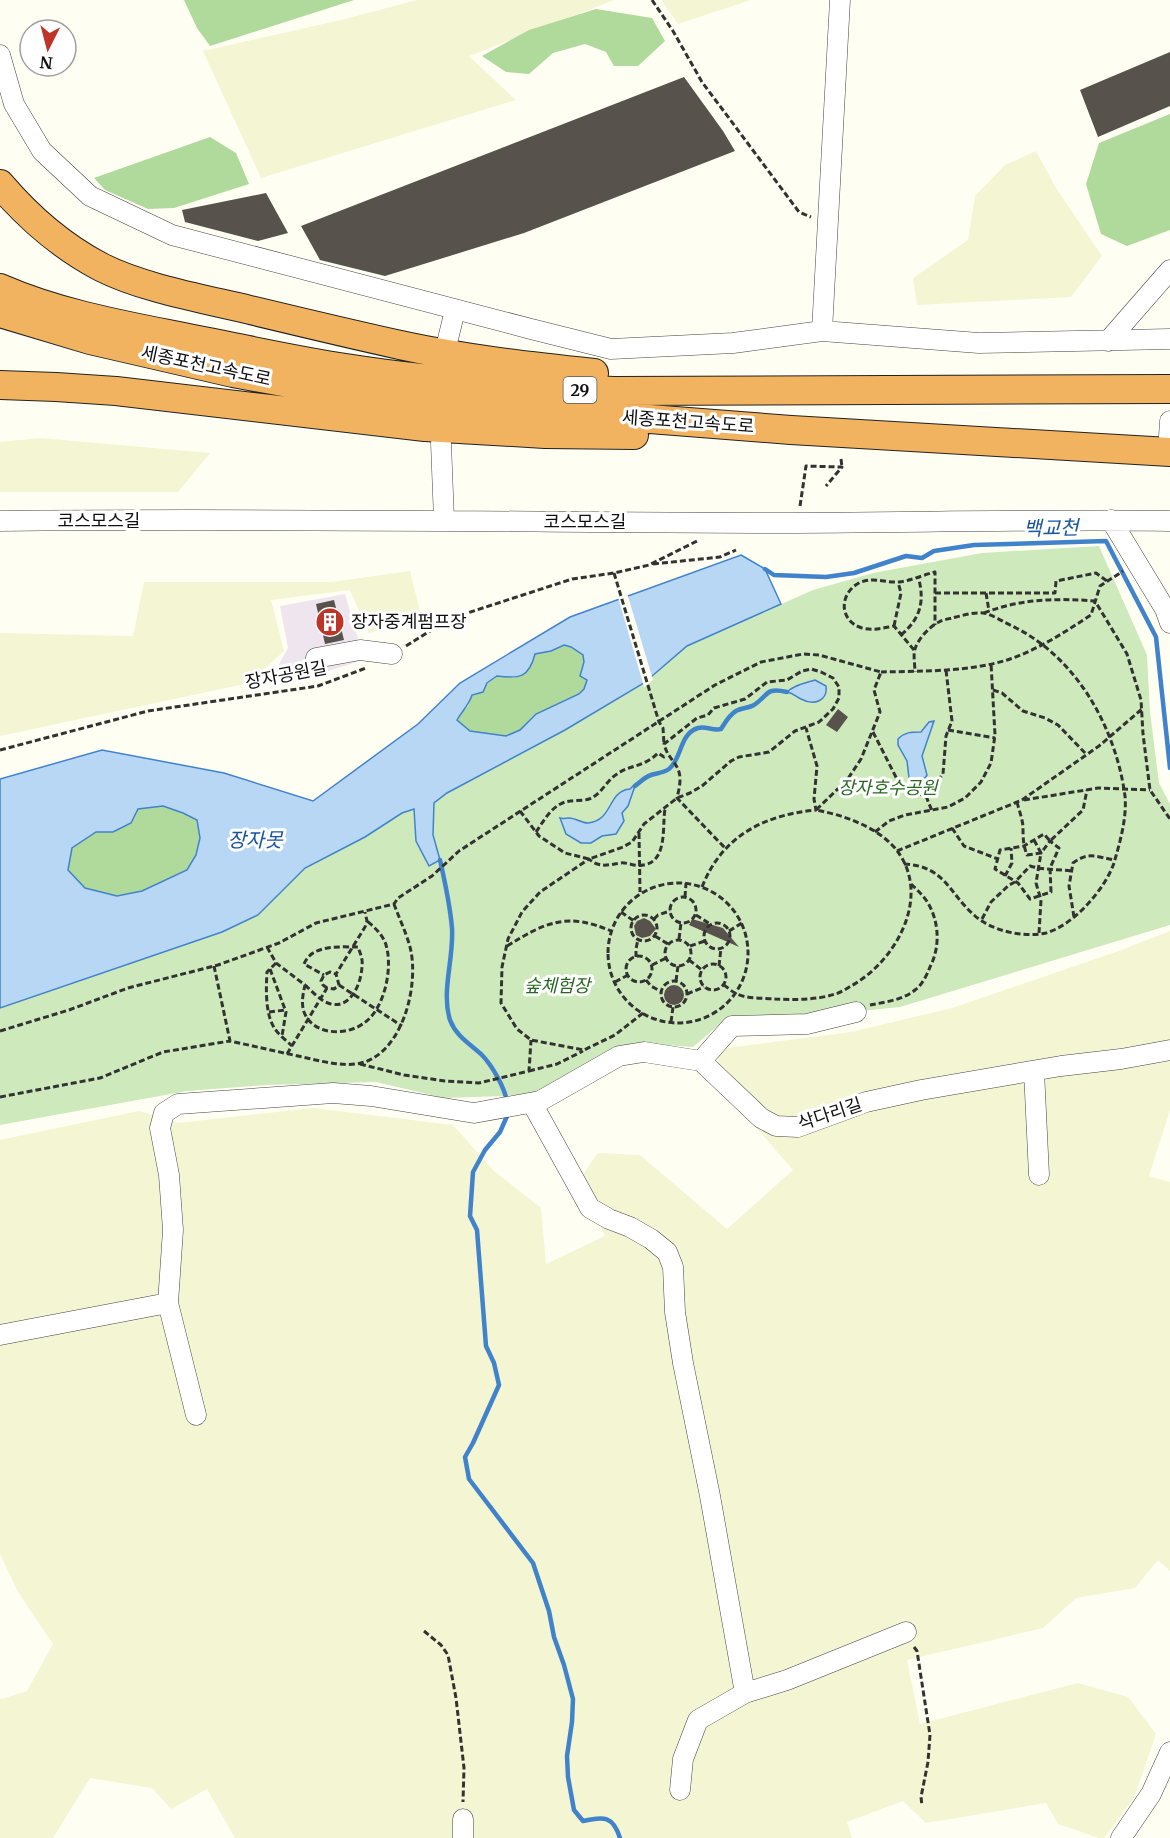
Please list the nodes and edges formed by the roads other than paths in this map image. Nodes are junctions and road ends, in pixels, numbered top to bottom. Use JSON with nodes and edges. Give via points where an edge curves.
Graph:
{"nodes":[{"id":1,"x":840,"y":0,"type":"edge"},
{"id":2,"x":0,"y":55,"type":"edge"},
{"id":3,"x":0,"y":184,"type":"edge"},
{"id":4,"x":1170,"y":270,"type":"edge"},
{"id":5,"x":0,"y":288,"type":"edge"},
{"id":6,"x":455,"y":310,"type":"junction"},
{"id":7,"x":0,"y":314,"type":"edge"},
{"id":8,"x":822,"y":331,"type":"junction"},
{"id":9,"x":448,"y":339,"type":"dead end"},
{"id":10,"x":1170,"y":339,"type":"edge"},
{"id":11,"x":1108,"y":341,"type":"junction"},
{"id":12,"x":0,"y":385,"type":"edge"},
{"id":13,"x":1170,"y":389,"type":"edge"},
{"id":14,"x":796,"y":391,"type":"junction"},
{"id":15,"x":1170,"y":421,"type":"edge"},
{"id":16,"x":791,"y":430,"type":"junction"},
{"id":17,"x":441,"y":443,"type":"dead end"},
{"id":18,"x":1169,"y":452,"type":"edge"},
{"id":19,"x":444,"y":520,"type":"junction"},
{"id":20,"x":1111,"y":520,"type":"junction"},
{"id":21,"x":0,"y":521,"type":"edge"},
{"id":22,"x":1170,"y":522,"type":"edge"},
{"id":23,"x":1170,"y":623,"type":"edge"},
{"id":24,"x":392,"y":654,"type":"road end"},
{"id":25,"x":315,"y":658,"type":"dead end"},
{"id":26,"x":855,"y":1006,"type":"road end"},
{"id":27,"x":1170,"y":1050,"type":"edge"},
{"id":28,"x":701,"y":1061,"type":"junction"},
{"id":29,"x":1034,"y":1071,"type":"junction"},
{"id":30,"x":528,"y":1103,"type":"junction"},
{"id":31,"x":1039,"y":1175,"type":"dead end"},
{"id":32,"x":168,"y":1303,"type":"junction"},
{"id":33,"x":0,"y":1335,"type":"edge"},
{"id":34,"x":196,"y":1414,"type":"dead end"},
{"id":35,"x":906,"y":1632,"type":"road end"},
{"id":36,"x":745,"y":1693,"type":"junction"},
{"id":37,"x":1170,"y":1752,"type":"edge"},
{"id":38,"x":680,"y":1790,"type":"dead end"},
{"id":39,"x":1121,"y":1838,"type":"edge"}],
"edges":[{"from":1,"to":8,"type":"street"},
{"from":2,"to":6,"type":"street","via":[[14,104],[42,151],[90,196],[172,235]]},
{"from":3,"to":14,"type":"highway","via":[[34,221],[78,254],[125,277],[174,291],[455,355],[603,375],[749,384]]},
{"from":4,"to":11,"type":"street"},
{"from":5,"to":14,"type":"highway","name":"세종포천고속도로","number":"29","via":[[112,323],[345,368],[418,378],[540,389]]},
{"from":6,"to":8,"type":"street","via":[[610,349],[733,343]]},
{"from":6,"to":9,"type":"street"},
{"from":7,"to":16,"type":"highway","name":"세종포천고속도로","number":"29","via":[[101,343],[233,373],[366,397]]},
{"from":8,"to":11,"type":"street","via":[[979,343]]},
{"from":10,"to":11,"type":"street"},
{"from":12,"to":16,"type":"highway","via":[[116,391],[425,427],[534,434],[670,435]]},
{"from":13,"to":14,"type":"highway","name":"세종포천고속도로","number":"29"},
{"from":15,"to":18,"type":"street"},
{"from":16,"to":18,"type":"highway","name":"세종포천고속도로","number":"29"},
{"from":17,"to":19,"type":"street"},
{"from":19,"to":20,"type":"street","name":"코스모스길"},
{"from":19,"to":21,"type":"street","name":"코스모스길"},
{"from":20,"to":22,"type":"street","name":"코스모스길"},
{"from":20,"to":23,"type":"street"},
{"from":24,"to":25,"type":"street","via":[[360,650]]},
{"from":26,"to":28,"type":"street","via":[[807,1024],[732,1026]]},
{"from":27,"to":29,"type":"street","name":"삭다리길"},
{"from":28,"to":29,"type":"street","name":"삭다리길","via":[[761,1118],[776,1126],[798,1127],[866,1102]]},
{"from":28,"to":30,"type":"street","via":[[644,1052],[619,1056],[540,1101]]},
{"from":29,"to":31,"type":"street"},
{"from":30,"to":32,"type":"street","via":[[474,1113],[371,1096],[333,1094],[178,1104],[164,1113],[160,1128],[170,1174],[173,1230]]},
{"from":30,"to":36,"type":"street","via":[[590,1208],[651,1239],[667,1252],[673,1267],[683,1364]]},
{"from":32,"to":33,"type":"street"},
{"from":32,"to":34,"type":"street"},
{"from":35,"to":36,"type":"street"},
{"from":36,"to":38,"type":"street","via":[[698,1720],[683,1758]]},
{"from":37,"to":39,"type":"street","via":[[1150,1794]]}]}
